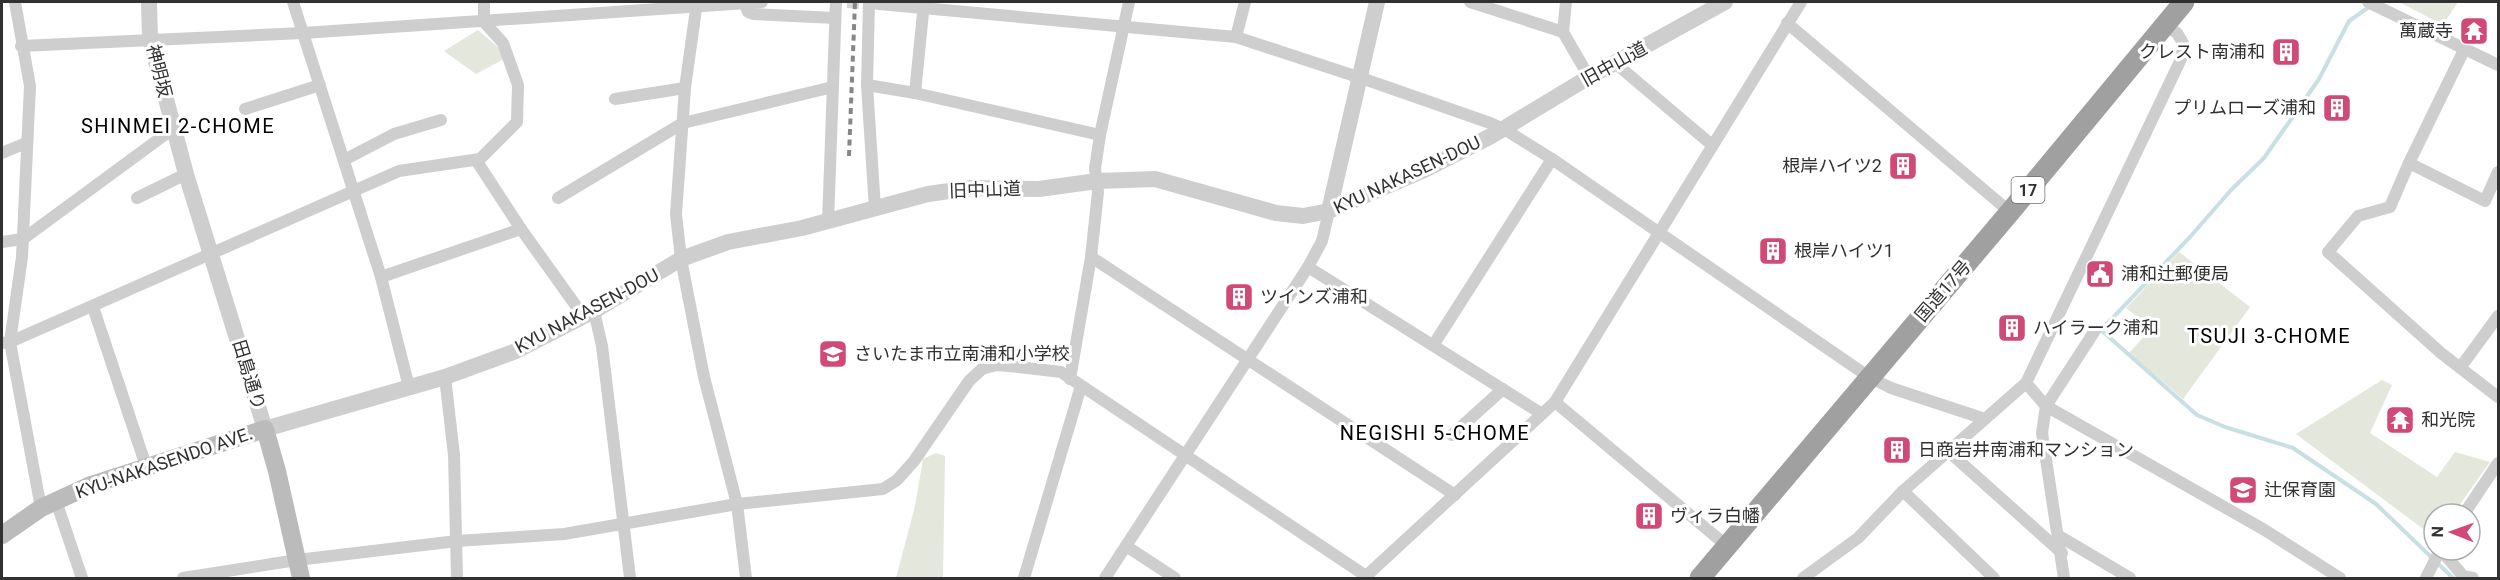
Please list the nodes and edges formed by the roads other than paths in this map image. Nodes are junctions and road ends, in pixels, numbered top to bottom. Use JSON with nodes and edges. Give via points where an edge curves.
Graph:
{"nodes":[{"id":1,"x":15,"y":2,"type":"edge"},
{"id":2,"x":149,"y":2,"type":"edge"},
{"id":3,"x":293,"y":2,"type":"edge"},
{"id":4,"x":484,"y":2,"type":"edge"},
{"id":5,"x":744,"y":2,"type":"edge"},
{"id":6,"x":762,"y":2,"type":"edge"},
{"id":7,"x":836,"y":2,"type":"edge"},
{"id":8,"x":1129,"y":2,"type":"edge"},
{"id":9,"x":1245,"y":2,"type":"edge"},
{"id":10,"x":1377,"y":2,"type":"edge"},
{"id":11,"x":1470,"y":2,"type":"edge"},
{"id":12,"x":1566,"y":2,"type":"edge"},
{"id":13,"x":1725,"y":2,"type":"edge"},
{"id":14,"x":1801,"y":2,"type":"edge"},
{"id":15,"x":2184,"y":2,"type":"edge"},
{"id":16,"x":2368,"y":2,"type":"edge"},
{"id":17,"x":697,"y":3,"type":"edge"},
{"id":18,"x":874,"y":3,"type":"edge"},
{"id":19,"x":628,"y":6,"type":"edge"},
{"id":20,"x":923,"y":6,"type":"edge"},
{"id":21,"x":836,"y":18,"type":"junction"},
{"id":22,"x":484,"y":22,"type":"junction"},
{"id":23,"x":1787,"y":23,"type":"junction"},
{"id":24,"x":2164,"y":25,"type":"junction"},
{"id":25,"x":1124,"y":26,"type":"junction"},
{"id":26,"x":1563,"y":32,"type":"junction"},
{"id":27,"x":303,"y":33,"type":"junction"},
{"id":28,"x":1236,"y":38,"type":"junction"},
{"id":29,"x":150,"y":39,"type":"junction"},
{"id":30,"x":21,"y":46,"type":"junction"},
{"id":31,"x":2464,"y":50,"type":"junction"},
{"id":32,"x":1616,"y":63,"type":"junction"},
{"id":33,"x":2499,"y":65,"type":"edge"},
{"id":34,"x":1360,"y":77,"type":"junction"},
{"id":35,"x":1590,"y":77,"type":"junction"},
{"id":36,"x":867,"y":85,"type":"junction"},
{"id":37,"x":320,"y":86,"type":"junction"},
{"id":38,"x":833,"y":87,"type":"junction"},
{"id":39,"x":685,"y":88,"type":"junction"},
{"id":40,"x":915,"y":93,"type":"junction"},
{"id":41,"x":615,"y":99,"type":"dead end"},
{"id":42,"x":245,"y":109,"type":"dead end"},
{"id":43,"x":441,"y":120,"type":"dead end"},
{"id":44,"x":683,"y":123,"type":"junction"},
{"id":45,"x":174,"y":128,"type":"junction"},
{"id":46,"x":1504,"y":129,"type":"junction"},
{"id":47,"x":1100,"y":135,"type":"junction"},
{"id":48,"x":26,"y":143,"type":"junction"},
{"id":49,"x":1712,"y":145,"type":"junction"},
{"id":50,"x":2,"y":153,"type":"edge"},
{"id":51,"x":1552,"y":159,"type":"junction"},
{"id":52,"x":344,"y":160,"type":"junction"},
{"id":53,"x":476,"y":160,"type":"junction"},
{"id":54,"x":2409,"y":163,"type":"junction"},
{"id":55,"x":2499,"y":172,"type":"edge"},
{"id":56,"x":186,"y":174,"type":"junction"},
{"id":57,"x":1097,"y":181,"type":"junction"},
{"id":58,"x":354,"y":191,"type":"junction"},
{"id":59,"x":137,"y":198,"type":"dead end"},
{"id":60,"x":558,"y":198,"type":"dead end"},
{"id":61,"x":875,"y":209,"type":"junction"},
{"id":62,"x":1329,"y":211,"type":"junction"},
{"id":63,"x":2010,"y":212,"type":"junction"},
{"id":64,"x":828,"y":222,"type":"junction"},
{"id":65,"x":521,"y":229,"type":"junction"},
{"id":66,"x":1658,"y":231,"type":"junction"},
{"id":67,"x":22,"y":239,"type":"junction"},
{"id":68,"x":2,"y":242,"type":"edge"},
{"id":69,"x":212,"y":255,"type":"junction"},
{"id":70,"x":1091,"y":257,"type":"junction"},
{"id":71,"x":681,"y":259,"type":"junction"},
{"id":72,"x":1308,"y":267,"type":"junction"},
{"id":73,"x":381,"y":277,"type":"junction"},
{"id":74,"x":93,"y":307,"type":"junction"},
{"id":75,"x":589,"y":314,"type":"junction"},
{"id":76,"x":2499,"y":316,"type":"edge"},
{"id":77,"x":2096,"y":329,"type":"dead end"},
{"id":78,"x":6,"y":343,"type":"edge"},
{"id":79,"x":1434,"y":344,"type":"junction"},
{"id":80,"x":1248,"y":358,"type":"junction"},
{"id":81,"x":2460,"y":368,"type":"junction"},
{"id":82,"x":445,"y":377,"type":"junction"},
{"id":83,"x":1869,"y":377,"type":"junction"},
{"id":84,"x":1070,"y":379,"type":"junction"},
{"id":85,"x":2026,"y":383,"type":"junction"},
{"id":86,"x":1081,"y":386,"type":"junction"},
{"id":87,"x":409,"y":387,"type":"junction"},
{"id":88,"x":1503,"y":389,"type":"junction"},
{"id":89,"x":2499,"y":397,"type":"edge"},
{"id":90,"x":1555,"y":402,"type":"junction"},
{"id":91,"x":2046,"y":406,"type":"junction"},
{"id":92,"x":1542,"y":414,"type":"junction"},
{"id":93,"x":1985,"y":419,"type":"junction"},
{"id":94,"x":265,"y":429,"type":"junction"},
{"id":95,"x":1452,"y":435,"type":"dead end"},
{"id":96,"x":1947,"y":450,"type":"junction"},
{"id":97,"x":1184,"y":456,"type":"junction"},
{"id":98,"x":2499,"y":463,"type":"edge"},
{"id":99,"x":146,"y":466,"type":"junction"},
{"id":100,"x":1903,"y":491,"type":"junction"},
{"id":101,"x":1455,"y":495,"type":"junction"},
{"id":102,"x":2472,"y":502,"type":"edge"},
{"id":103,"x":49,"y":504,"type":"junction"},
{"id":104,"x":737,"y":504,"type":"junction"},
{"id":105,"x":623,"y":523,"type":"junction"},
{"id":106,"x":3,"y":532,"type":"edge"},
{"id":107,"x":2059,"y":536,"type":"junction"},
{"id":108,"x":457,"y":541,"type":"junction"},
{"id":109,"x":1126,"y":546,"type":"junction"},
{"id":110,"x":1727,"y":546,"type":"junction"},
{"id":111,"x":2062,"y":553,"type":"junction"},
{"id":112,"x":297,"y":560,"type":"junction"},
{"id":113,"x":2434,"y":562,"type":"edge"},
{"id":114,"x":2451,"y":562,"type":"edge"},
{"id":115,"x":1366,"y":578,"type":"edge"},
{"id":116,"x":82,"y":579,"type":"edge"},
{"id":117,"x":183,"y":579,"type":"edge"},
{"id":118,"x":301,"y":579,"type":"edge"},
{"id":119,"x":457,"y":579,"type":"edge"},
{"id":120,"x":630,"y":579,"type":"edge"},
{"id":121,"x":746,"y":579,"type":"edge"},
{"id":122,"x":1024,"y":579,"type":"edge"},
{"id":123,"x":1105,"y":579,"type":"edge"},
{"id":124,"x":1175,"y":579,"type":"edge"},
{"id":125,"x":1700,"y":579,"type":"edge"},
{"id":126,"x":1803,"y":579,"type":"edge"},
{"id":127,"x":1994,"y":579,"type":"edge"},
{"id":128,"x":2064,"y":579,"type":"edge"},
{"id":129,"x":2130,"y":579,"type":"edge"},
{"id":130,"x":2340,"y":579,"type":"edge"},
{"id":131,"x":2426,"y":579,"type":"edge"},
{"id":132,"x":2473,"y":579,"type":"edge"}],
"edges":[{"from":1,"to":30,"type":"street"},
{"from":2,"to":29,"type":"street","name":"神明坂"},
{"from":3,"to":27,"type":"street"},
{"from":4,"to":22,"type":"street"},
{"from":5,"to":6,"type":"street"},
{"from":5,"to":17,"type":"street"},
{"from":5,"to":21,"type":"street","via":[[753,14]]},
{"from":7,"to":21,"type":"street"},
{"from":8,"to":25,"type":"street"},
{"from":9,"to":28,"type":"street"},
{"from":10,"to":34,"type":"street"},
{"from":11,"to":26,"type":"street"},
{"from":12,"to":26,"type":"street"},
{"from":13,"to":32,"type":"street","name":"旧中山道"},
{"from":14,"to":23,"type":"street"},
{"from":15,"to":24,"type":"highway","name":"国道17号","number":"17"},
{"from":16,"to":31,"type":"street"},
{"from":17,"to":19,"type":"street"},
{"from":17,"to":39,"type":"street"},
{"from":18,"to":20,"type":"street"},
{"from":18,"to":36,"type":"street"},
{"from":19,"to":22,"type":"street"},
{"from":20,"to":25,"type":"street"},
{"from":20,"to":40,"type":"street"},
{"from":21,"to":38,"type":"street"},
{"from":22,"to":27,"type":"street"},
{"from":22,"to":53,"type":"street","via":[[503,43],[518,85],[517,122]]},
{"from":23,"to":49,"type":"street"},
{"from":23,"to":63,"type":"street"},
{"from":24,"to":63,"type":"highway","name":"国道17号","number":"17"},
{"from":24,"to":85,"type":"street","via":[[2177,33],[2183,43],[2182,57]]},
{"from":25,"to":28,"type":"street"},
{"from":25,"to":47,"type":"street"},
{"from":26,"to":35,"type":"street"},
{"from":27,"to":29,"type":"street"},
{"from":27,"to":37,"type":"street"},
{"from":28,"to":34,"type":"street"},
{"from":29,"to":30,"type":"street"},
{"from":29,"to":45,"type":"street","name":"神明坂"},
{"from":30,"to":48,"type":"street","via":[[30,86]]},
{"from":31,"to":33,"type":"street"},
{"from":31,"to":54,"type":"street"},
{"from":32,"to":35,"type":"street","name":"旧中山道"},
{"from":32,"to":49,"type":"street"},
{"from":34,"to":46,"type":"street"},
{"from":34,"to":62,"type":"street"},
{"from":35,"to":46,"type":"street","name":"旧中山道"},
{"from":36,"to":40,"type":"street"},
{"from":36,"to":61,"type":"street"},
{"from":37,"to":42,"type":"street"},
{"from":37,"to":52,"type":"street"},
{"from":38,"to":44,"type":"street"},
{"from":38,"to":64,"type":"street"},
{"from":39,"to":41,"type":"street"},
{"from":39,"to":44,"type":"street"},
{"from":40,"to":47,"type":"street"},
{"from":43,"to":52,"type":"street","via":[[394,134]]},
{"from":44,"to":60,"type":"street"},
{"from":44,"to":71,"type":"street","via":[[676,214]]},
{"from":45,"to":56,"type":"street","name":"神明坂"},
{"from":45,"to":67,"type":"street"},
{"from":46,"to":51,"type":"street"},
{"from":46,"to":62,"type":"street","name":"KYU NAKASEN-DOU","via":[[1422,171]]},
{"from":47,"to":57,"type":"street"},
{"from":48,"to":50,"type":"street"},
{"from":48,"to":67,"type":"street"},
{"from":49,"to":66,"type":"street"},
{"from":51,"to":66,"type":"street"},
{"from":51,"to":79,"type":"street"},
{"from":52,"to":58,"type":"street"},
{"from":53,"to":58,"type":"street","via":[[399,171]]},
{"from":53,"to":65,"type":"street"},
{"from":54,"to":55,"type":"street","via":[[2484,201]]},
{"from":54,"to":81,"type":"street","via":[[2390,207],[2358,216],[2328,252]]},
{"from":56,"to":59,"type":"street"},
{"from":56,"to":69,"type":"street","name":"田島通り"},
{"from":57,"to":61,"type":"street","name":"旧中山道","via":[[1039,189],[971,188]]},
{"from":57,"to":62,"type":"street","name":"KYU NAKASEN-DOU","via":[[1155,179],[1289,215]]},
{"from":57,"to":70,"type":"street"},
{"from":58,"to":69,"type":"street"},
{"from":58,"to":73,"type":"street"},
{"from":61,"to":64,"type":"street","name":"KYU NAKASEN-DOU"},
{"from":62,"to":72,"type":"street","via":[[1322,241]]},
{"from":63,"to":83,"type":"highway","name":"国道17号","number":"17"},
{"from":64,"to":71,"type":"street","name":"KYU NAKASEN-DOU","via":[[728,242]]},
{"from":65,"to":73,"type":"street"},
{"from":65,"to":75,"type":"street"},
{"from":66,"to":83,"type":"street"},
{"from":66,"to":90,"type":"street"},
{"from":67,"to":68,"type":"street"},
{"from":67,"to":78,"type":"street"},
{"from":69,"to":74,"type":"street"},
{"from":69,"to":94,"type":"street","name":"田島通り"},
{"from":70,"to":80,"type":"street"},
{"from":70,"to":84,"type":"street"},
{"from":71,"to":75,"type":"street","name":"KYU NAKASEN-DOU"},
{"from":71,"to":104,"type":"street","via":[[704,377]]},
{"from":72,"to":79,"type":"street"},
{"from":72,"to":80,"type":"street"},
{"from":73,"to":87,"type":"street"},
{"from":74,"to":78,"type":"street"},
{"from":74,"to":99,"type":"street"},
{"from":75,"to":82,"type":"street","name":"KYU NAKASEN-DOU","via":[[516,351]]},
{"from":75,"to":105,"type":"street","via":[[602,346]]},
{"from":76,"to":81,"type":"street"},
{"from":77,"to":91,"type":"street"},
{"from":78,"to":103,"type":"street"},
{"from":79,"to":88,"type":"street"},
{"from":80,"to":97,"type":"street"},
{"from":80,"to":101,"type":"street"},
{"from":81,"to":89,"type":"street"},
{"from":82,"to":87,"type":"street","name":"KYU NAKASEN-DOU"},
{"from":82,"to":108,"type":"street","via":[[454,455]]},
{"from":83,"to":93,"type":"street"},
{"from":83,"to":110,"type":"highway","name":"国道17号","number":"17"},
{"from":84,"to":86,"type":"street"},
{"from":84,"to":104,"type":"street","via":[[1061,372],[1009,366],[982,369],[969,381],[914,461],[883,489]]},
{"from":85,"to":91,"type":"street"},
{"from":85,"to":93,"type":"street"},
{"from":86,"to":97,"type":"street"},
{"from":86,"to":122,"type":"street"},
{"from":87,"to":94,"type":"street","name":"KYU NAKASEN-DOU"},
{"from":88,"to":92,"type":"street"},
{"from":88,"to":95,"type":"street"},
{"from":90,"to":92,"type":"street"},
{"from":90,"to":110,"type":"street"},
{"from":91,"to":107,"type":"street","via":[[2042,433]]},
{"from":91,"to":130,"type":"street","via":[[2263,529]]},
{"from":92,"to":101,"type":"street"},
{"from":93,"to":96,"type":"street"},
{"from":94,"to":99,"type":"main road","name":"KYU-NAKASENDO AVE."},
{"from":94,"to":112,"type":"main road","name":"田島通り"},
{"from":96,"to":100,"type":"street"},
{"from":96,"to":111,"type":"street"},
{"from":97,"to":109,"type":"street"},
{"from":97,"to":115,"type":"street"},
{"from":98,"to":102,"type":"street"},
{"from":99,"to":103,"type":"main road","name":"KYU-NAKASENDO AVE."},
{"from":100,"to":126,"type":"street","via":[[1858,538]]},
{"from":100,"to":127,"type":"street"},
{"from":101,"to":115,"type":"street"},
{"from":103,"to":106,"type":"main road","name":"KYU-NAKASENDO AVE."},
{"from":103,"to":116,"type":"street"},
{"from":104,"to":105,"type":"street"},
{"from":104,"to":121,"type":"street"},
{"from":105,"to":108,"type":"street","via":[[564,534]]},
{"from":105,"to":120,"type":"street"},
{"from":107,"to":111,"type":"street"},
{"from":107,"to":129,"type":"street"},
{"from":108,"to":112,"type":"street"},
{"from":108,"to":119,"type":"street"},
{"from":109,"to":123,"type":"street"},
{"from":109,"to":124,"type":"street"},
{"from":110,"to":125,"type":"highway","name":"国道17号","number":"17"},
{"from":111,"to":128,"type":"street"},
{"from":112,"to":117,"type":"street"},
{"from":112,"to":118,"type":"main road","name":"田島通り"},
{"from":113,"to":131,"type":"street"},
{"from":114,"to":132,"type":"street","via":[[2463,576]]}]}
